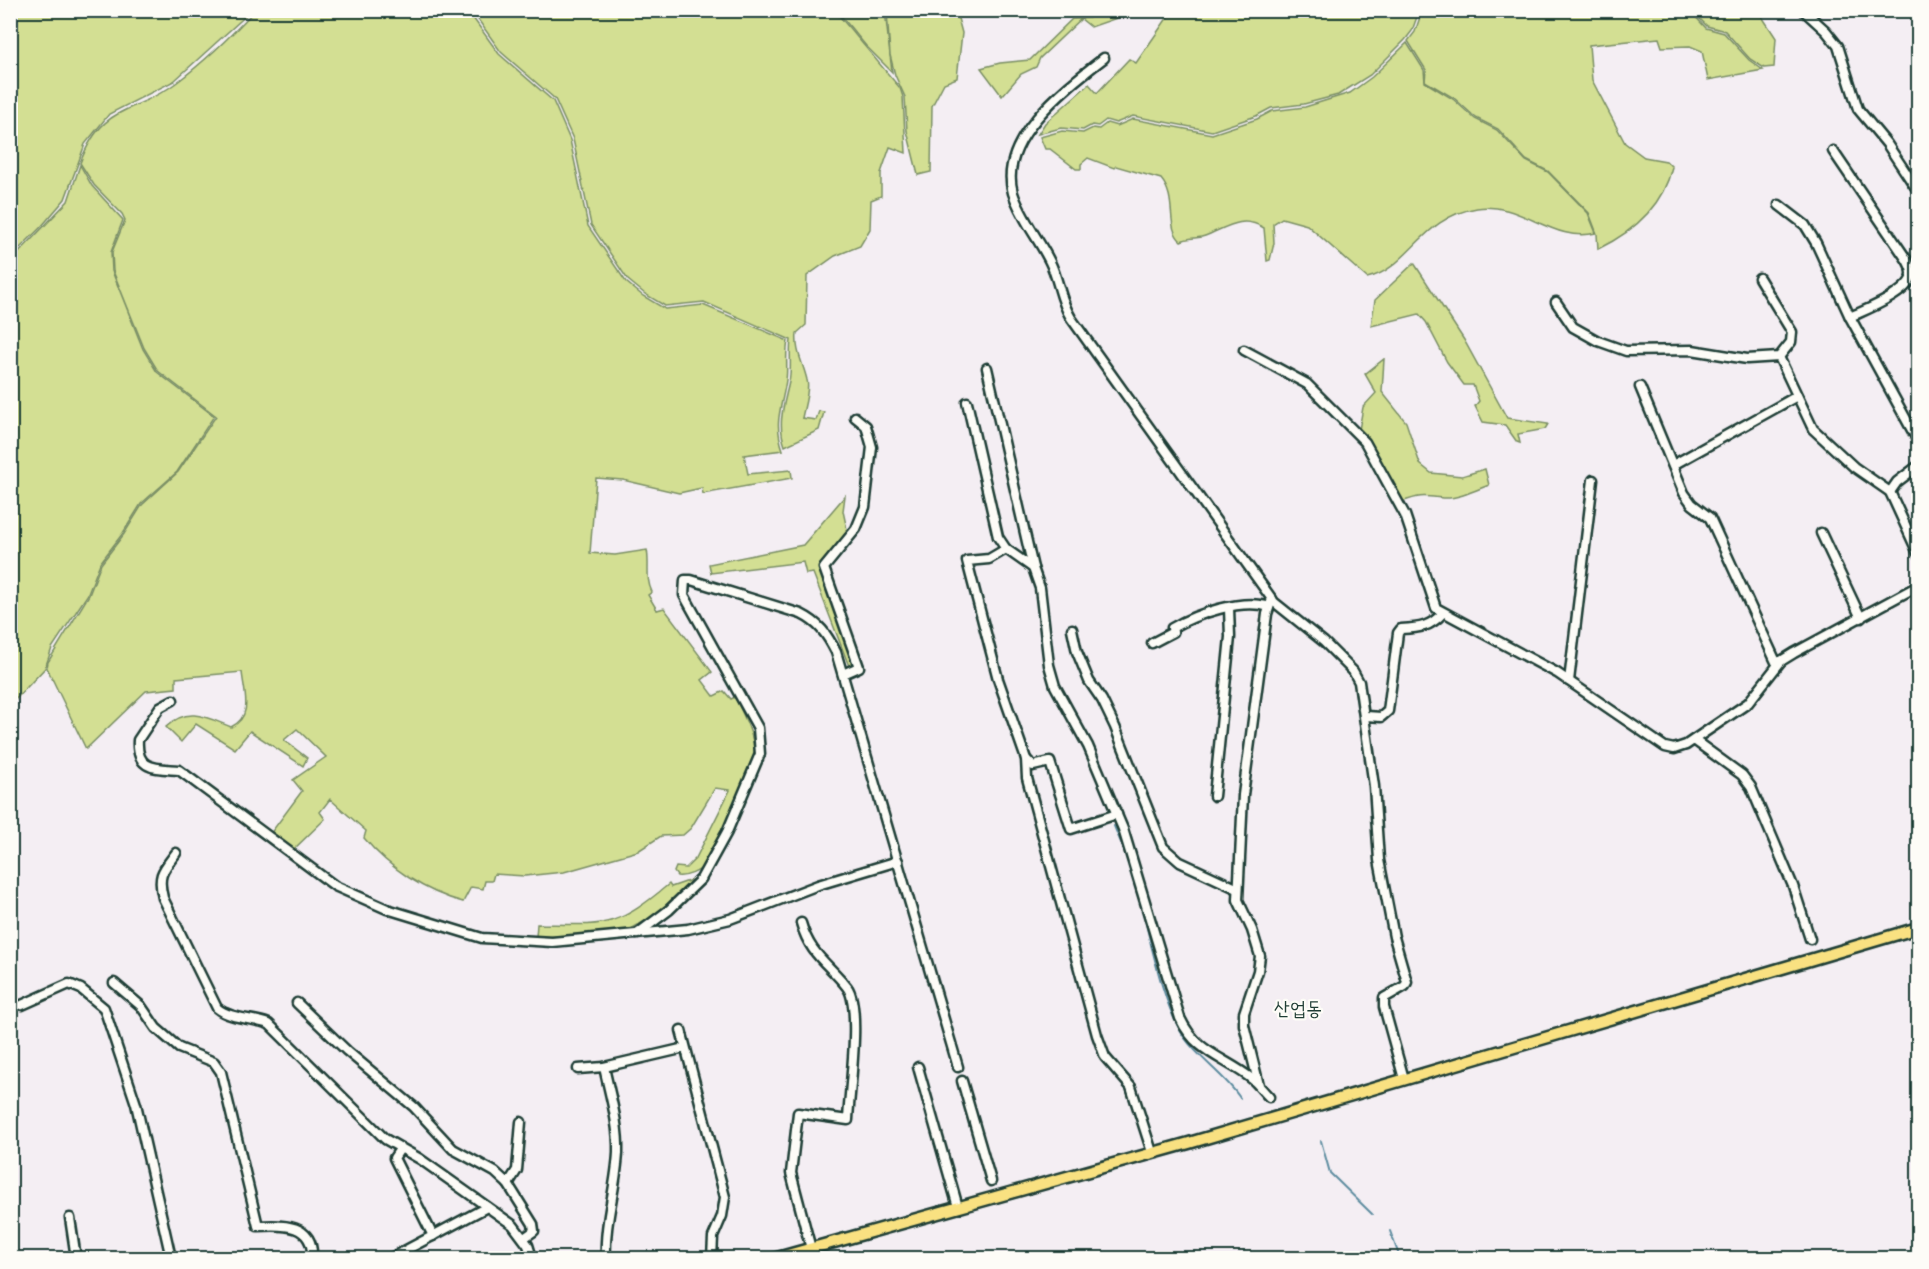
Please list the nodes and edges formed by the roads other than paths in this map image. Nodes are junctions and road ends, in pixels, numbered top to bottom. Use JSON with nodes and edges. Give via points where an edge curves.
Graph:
{"nodes":[{"id":1,"x":1803,"y":10,"type":"edge"},
{"id":2,"x":1104,"y":58,"type":"dead end"},
{"id":3,"x":1833,"y":150,"type":"dead end"},
{"id":4,"x":1918,"y":191,"type":"edge"},
{"id":5,"x":1779,"y":205,"type":"dead end"},
{"id":6,"x":1759,"y":278,"type":"dead end"},
{"id":7,"x":1556,"y":302,"type":"dead end"},
{"id":8,"x":1850,"y":317,"type":"junction"},
{"id":9,"x":1244,"y":350,"type":"dead end"},
{"id":10,"x":1779,"y":357,"type":"junction"},
{"id":11,"x":987,"y":368,"type":"dead end"},
{"id":12,"x":1640,"y":387,"type":"dead end"},
{"id":13,"x":1797,"y":396,"type":"junction"},
{"id":14,"x":967,"y":402,"type":"dead end"},
{"id":15,"x":855,"y":417,"type":"dead end"},
{"id":16,"x":1918,"y":441,"type":"edge"},
{"id":17,"x":1673,"y":465,"type":"junction"},
{"id":18,"x":1918,"y":466,"type":"edge"},
{"id":19,"x":1593,"y":480,"type":"dead end"},
{"id":20,"x":1890,"y":492,"type":"junction"},
{"id":21,"x":1821,"y":533,"type":"dead end"},
{"id":22,"x":1006,"y":549,"type":"junction"},
{"id":23,"x":1918,"y":553,"type":"edge"},
{"id":24,"x":1033,"y":568,"type":"junction"},
{"id":25,"x":1918,"y":586,"type":"edge"},
{"id":26,"x":1271,"y":603,"type":"junction"},
{"id":27,"x":1229,"y":608,"type":"junction"},
{"id":28,"x":1443,"y":613,"type":"junction"},
{"id":29,"x":1861,"y":618,"type":"junction"},
{"id":30,"x":1072,"y":629,"type":"dead end"},
{"id":31,"x":1152,"y":644,"type":"dead end"},
{"id":32,"x":1781,"y":661,"type":"junction"},
{"id":33,"x":843,"y":674,"type":"junction"},
{"id":34,"x":1569,"y":681,"type":"junction"},
{"id":35,"x":173,"y":700,"type":"dead end"},
{"id":36,"x":1366,"y":716,"type":"junction"},
{"id":37,"x":1695,"y":740,"type":"junction"},
{"id":38,"x":1026,"y":759,"type":"junction"},
{"id":39,"x":1214,"y":796,"type":"dead end"},
{"id":40,"x":1117,"y":814,"type":"junction"},
{"id":41,"x":176,"y":853,"type":"dead end"},
{"id":42,"x":898,"y":861,"type":"junction"},
{"id":43,"x":1239,"y":889,"type":"junction"},
{"id":44,"x":801,"y":923,"type":"dead end"},
{"id":45,"x":1918,"y":928,"type":"edge"},
{"id":46,"x":637,"y":934,"type":"junction"},
{"id":47,"x":1810,"y":939,"type":"dead end"},
{"id":48,"x":114,"y":983,"type":"dead end"},
{"id":49,"x":297,"y":1003,"type":"dead end"},
{"id":50,"x":22,"y":1005,"type":"dead end"},
{"id":51,"x":681,"y":1030,"type":"dead end"},
{"id":52,"x":685,"y":1048,"type":"junction"},
{"id":53,"x":604,"y":1067,"type":"junction"},
{"id":54,"x":918,"y":1067,"type":"dead end"},
{"id":55,"x":958,"y":1067,"type":"dead end"},
{"id":56,"x":578,"y":1069,"type":"dead end"},
{"id":57,"x":1404,"y":1079,"type":"junction"},
{"id":58,"x":962,"y":1081,"type":"dead end"},
{"id":59,"x":1259,"y":1086,"type":"junction"},
{"id":60,"x":1269,"y":1096,"type":"dead end"},
{"id":61,"x":521,"y":1122,"type":"dead end"},
{"id":62,"x":400,"y":1149,"type":"junction"},
{"id":63,"x":1152,"y":1152,"type":"junction"},
{"id":64,"x":991,"y":1181,"type":"dead end"},
{"id":65,"x":508,"y":1185,"type":"junction"},
{"id":66,"x":488,"y":1207,"type":"junction"},
{"id":67,"x":958,"y":1207,"type":"junction"},
{"id":68,"x":70,"y":1218,"type":"dead end"},
{"id":69,"x":433,"y":1236,"type":"junction"},
{"id":70,"x":524,"y":1238,"type":"junction"},
{"id":71,"x":811,"y":1249,"type":"junction"},
{"id":72,"x":76,"y":1258,"type":"edge"},
{"id":73,"x":171,"y":1258,"type":"edge"},
{"id":74,"x":312,"y":1258,"type":"edge"},
{"id":75,"x":391,"y":1258,"type":"edge"},
{"id":76,"x":532,"y":1258,"type":"edge"},
{"id":77,"x":606,"y":1258,"type":"edge"},
{"id":78,"x":712,"y":1258,"type":"edge"},
{"id":79,"x":777,"y":1258,"type":"edge"}],
"edges":[{"from":1,"to":4,"type":"street","via":[[1838,46],[1858,109]]},
{"from":2,"to":26,"type":"street","via":[[1056,96],[1029,130],[1014,160],[1012,191],[1050,260],[1062,302],[1071,318]]},
{"from":3,"to":8,"type":"street","via":[[1912,272],[1911,281],[1897,294]]},
{"from":5,"to":8,"type":"street","via":[[1805,225]]},
{"from":6,"to":10,"type":"street","via":[[1792,332],[1791,342]]},
{"from":7,"to":10,"type":"street","via":[[1573,327],[1626,351],[1692,350],[1747,359]]},
{"from":8,"to":16,"type":"street"},
{"from":9,"to":28,"type":"street","via":[[1307,384],[1365,442],[1405,515],[1432,602]]},
{"from":10,"to":13,"type":"street"},
{"from":11,"to":24,"type":"street"},
{"from":12,"to":17,"type":"street"},
{"from":13,"to":17,"type":"street"},
{"from":13,"to":20,"type":"street","via":[[1813,429],[1854,467]]},
{"from":14,"to":22,"type":"street","via":[[998,537]]},
{"from":15,"to":33,"type":"street","via":[[866,426],[873,447],[866,507],[856,529],[824,568],[859,667]]},
{"from":17,"to":32,"type":"street","via":[[1684,493],[1710,518],[1776,662]]},
{"from":18,"to":20,"type":"street"},
{"from":19,"to":34,"type":"street"},
{"from":20,"to":23,"type":"street"},
{"from":21,"to":29,"type":"street"},
{"from":22,"to":24,"type":"street"},
{"from":22,"to":38,"type":"street","via":[[989,559],[966,561],[998,680]]},
{"from":24,"to":40,"type":"street","via":[[1040,588],[1055,686],[1088,747]]},
{"from":25,"to":29,"type":"street"},
{"from":26,"to":27,"type":"street"},
{"from":26,"to":36,"type":"street","via":[[1324,642],[1353,671]]},
{"from":26,"to":43,"type":"street","via":[[1243,795]]},
{"from":27,"to":31,"type":"street","via":[[1188,619]]},
{"from":27,"to":39,"type":"street","via":[[1230,637]]},
{"from":28,"to":34,"type":"street"},
{"from":28,"to":36,"type":"street","via":[[1432,625],[1401,629],[1398,633],[1389,711],[1381,717]]},
{"from":29,"to":32,"type":"street"},
{"from":30,"to":43,"type":"street","via":[[1089,681],[1115,727],[1163,847],[1180,862]]},
{"from":32,"to":37,"type":"street","via":[[1748,703]]},
{"from":33,"to":42,"type":"street"},
{"from":33,"to":46,"type":"street","via":[[830,639],[815,621],[685,580],[684,595],[758,728],[760,754],[731,824],[701,879]]},
{"from":34,"to":37,"type":"street","via":[[1665,747],[1674,749]]},
{"from":35,"to":46,"type":"street","via":[[160,707],[138,741],[141,760],[148,767],[180,770],[335,886],[387,909],[482,938],[552,942]]},
{"from":36,"to":57,"type":"street","via":[[1379,860],[1407,982],[1384,998]]},
{"from":37,"to":47,"type":"street","via":[[1742,775],[1751,787],[1793,886]]},
{"from":38,"to":40,"type":"street","via":[[1033,766],[1050,762],[1071,829]]},
{"from":38,"to":63,"type":"street","via":[[1027,778],[1097,1035],[1105,1057],[1131,1087]]},
{"from":40,"to":59,"type":"street","via":[[1186,1032],[1199,1047]]},
{"from":41,"to":62,"type":"street","via":[[161,874],[159,884],[217,1008],[223,1013],[269,1024],[366,1122]]},
{"from":42,"to":46,"type":"street","via":[[827,882],[720,922]]},
{"from":42,"to":55,"type":"street"},
{"from":43,"to":59,"type":"street","via":[[1240,906],[1260,957],[1244,1013]]},
{"from":44,"to":71,"type":"street","via":[[805,939],[817,957],[848,987],[855,1009],[848,1120],[798,1113],[791,1173]]},
{"from":45,"to":57,"type":"main road"},
{"from":48,"to":74,"type":"street","via":[[179,1048],[214,1062],[221,1072],[258,1226],[278,1225],[306,1233]]},
{"from":49,"to":65,"type":"street","via":[[414,1107],[453,1149],[495,1172]]},
{"from":50,"to":73,"type":"street","via":[[69,984],[103,1005],[133,1094]]},
{"from":51,"to":52,"type":"street"},
{"from":52,"to":53,"type":"street"},
{"from":52,"to":78,"type":"street","via":[[725,1197],[713,1237]]},
{"from":53,"to":56,"type":"street"},
{"from":53,"to":77,"type":"street","via":[[618,1133],[604,1234]]},
{"from":54,"to":67,"type":"street"},
{"from":57,"to":63,"type":"main road"},
{"from":58,"to":64,"type":"street"},
{"from":59,"to":60,"type":"street"},
{"from":61,"to":65,"type":"street","via":[[517,1170]]},
{"from":62,"to":66,"type":"street"},
{"from":62,"to":69,"type":"street","via":[[393,1158]]},
{"from":63,"to":67,"type":"main road"},
{"from":65,"to":70,"type":"street","via":[[533,1224],[534,1231]]},
{"from":66,"to":69,"type":"street"},
{"from":66,"to":70,"type":"street"},
{"from":67,"to":71,"type":"main road"},
{"from":68,"to":72,"type":"street"},
{"from":69,"to":75,"type":"street"},
{"from":70,"to":76,"type":"street"},
{"from":71,"to":79,"type":"main road"}]}
